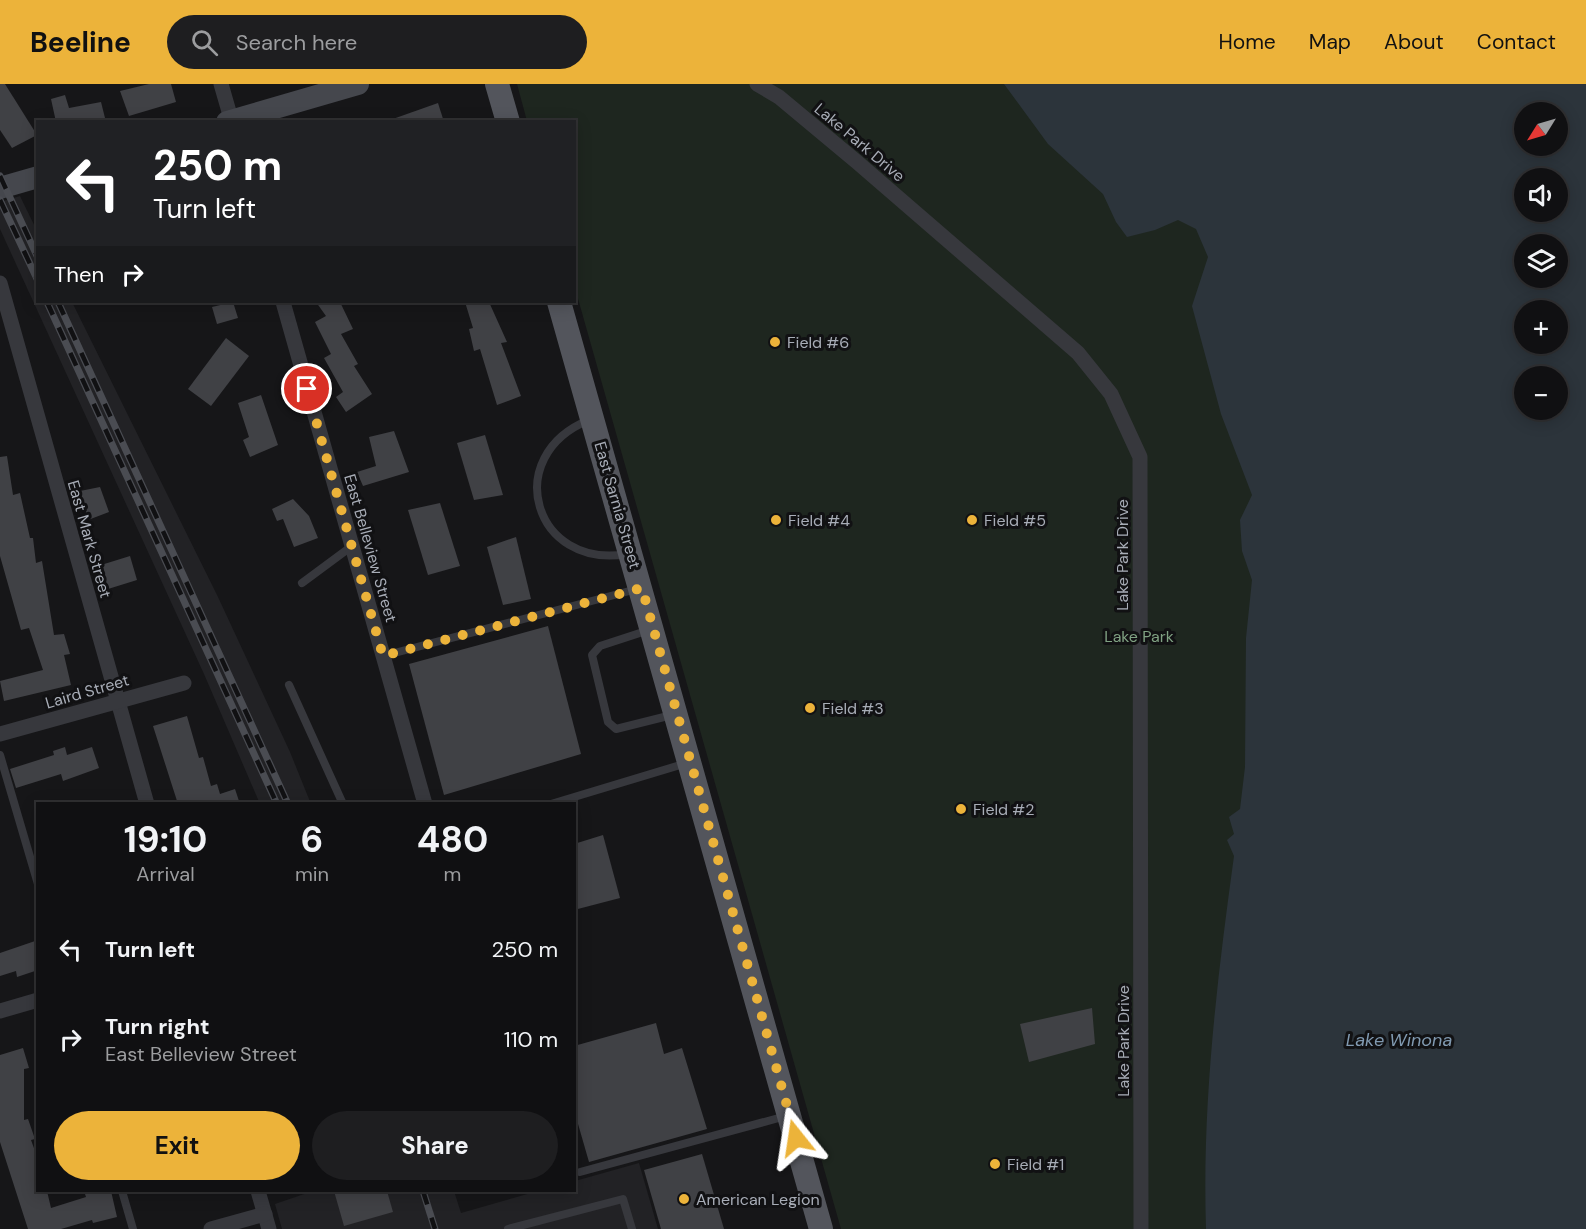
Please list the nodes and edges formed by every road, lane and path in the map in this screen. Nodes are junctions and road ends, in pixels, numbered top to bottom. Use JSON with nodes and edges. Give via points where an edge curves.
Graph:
{"nodes":[{"id":1,"x":221,"y":84,"type":"edge"},
{"id":2,"x":358,"y":84,"type":"edge"},
{"id":3,"x":497,"y":84,"type":"edge"},
{"id":4,"x":757,"y":84,"type":"edge"},
{"id":5,"x":230,"y":120,"type":"edge"},
{"id":6,"x":233,"y":120,"type":"edge"},
{"id":7,"x":507,"y":120,"type":"edge"},
{"id":8,"x":36,"y":178,"type":"edge"},
{"id":9,"x":0,"y":188,"type":"edge"},
{"id":10,"x":0,"y":282,"type":"edge"},
{"id":11,"x":283,"y":303,"type":"edge"},
{"id":12,"x":559,"y":303,"type":"edge"},
{"id":13,"x":593,"y":418,"type":"junction"},
{"id":14,"x":352,"y":546,"type":"junction"},
{"id":15,"x":631,"y":553,"type":"junction"},
{"id":16,"x":302,"y":583,"type":"dead end"},
{"id":17,"x":642,"y":588,"type":"junction"},
{"id":18,"x":653,"y":629,"type":"junction"},
{"id":19,"x":383,"y":656,"type":"junction"},
{"id":20,"x":183,"y":683,"type":"dead end"},
{"id":21,"x":289,"y":685,"type":"dead end"},
{"id":22,"x":117,"y":701,"type":"junction"},
{"id":23,"x":677,"y":714,"type":"junction"},
{"id":24,"x":0,"y":734,"type":"edge"},
{"id":25,"x":0,"y":755,"type":"edge"},
{"id":26,"x":691,"y":762,"type":"junction"},
{"id":27,"x":146,"y":802,"type":"edge"},
{"id":28,"x":342,"y":802,"type":"edge"},
{"id":29,"x":424,"y":802,"type":"edge"},
{"id":30,"x":558,"y":802,"type":"edge"},
{"id":31,"x":36,"y":877,"type":"edge"},
{"id":32,"x":36,"y":1001,"type":"edge"},
{"id":33,"x":0,"y":1011,"type":"edge"},
{"id":34,"x":790,"y":1115,"type":"junction"},
{"id":35,"x":580,"y":1172,"type":"dead end"},
{"id":36,"x":122,"y":1192,"type":"edge"},
{"id":37,"x":258,"y":1192,"type":"edge"},
{"id":38,"x":265,"y":1214,"type":"junction"},
{"id":39,"x":133,"y":1229,"type":"edge"},
{"id":40,"x":211,"y":1229,"type":"edge"},
{"id":41,"x":269,"y":1229,"type":"edge"},
{"id":42,"x":508,"y":1229,"type":"edge"},
{"id":43,"x":632,"y":1229,"type":"edge"},
{"id":44,"x":820,"y":1229,"type":"edge"},
{"id":45,"x":1141,"y":1229,"type":"edge"}],
"edges":[{"from":1,"to":5,"type":"street"},
{"from":2,"to":6,"type":"street"},
{"from":3,"to":7,"type":"main road"},
{"from":4,"to":45,"type":"street","name":"Lake Park Drive","via":[[779,97],[857,162],[1077,353],[1111,394],[1140,457]]},
{"from":8,"to":9,"type":"street"},
{"from":10,"to":22,"type":"street","name":"East Mark Street"},
{"from":11,"to":14,"type":"street","name":"East Belleview Street"},
{"from":12,"to":13,"type":"main road","name":"East Sarnia Street"},
{"from":13,"to":15,"type":"main road","name":"East Sarnia Street"},
{"from":13,"to":15,"type":"lane","via":[[569,428],[550,445],[539,468],[537,494],[544,518],[559,539],[581,552],[606,557]]},
{"from":14,"to":16,"type":"lane"},
{"from":14,"to":19,"type":"street","name":"East Belleview Street"},
{"from":15,"to":17,"type":"main road","name":"East Sarnia Street"},
{"from":17,"to":18,"type":"main road","name":"East Sarnia Street"},
{"from":17,"to":19,"type":"lane"},
{"from":18,"to":23,"type":"main road","name":"East Sarnia Street"},
{"from":18,"to":23,"type":"lane","via":[[600,646],[592,655],[608,722],[616,729]]},
{"from":19,"to":29,"type":"street","name":"East Belleview Street"},
{"from":20,"to":22,"type":"street","name":"Laird Street"},
{"from":21,"to":28,"type":"lane"},
{"from":22,"to":24,"type":"street","name":"Laird Street"},
{"from":22,"to":27,"type":"street","name":"East Mark Street"},
{"from":23,"to":26,"type":"main road","name":"East Sarnia Street"},
{"from":25,"to":31,"type":"lane"},
{"from":26,"to":30,"type":"lane"},
{"from":26,"to":34,"type":"main road","name":"East Sarnia Street"},
{"from":32,"to":33,"type":"street"},
{"from":34,"to":35,"type":"lane"},
{"from":34,"to":44,"type":"main road","name":"East Sarnia Street"},
{"from":36,"to":39,"type":"lane"},
{"from":37,"to":38,"type":"street"},
{"from":38,"to":40,"type":"street"},
{"from":38,"to":41,"type":"street"},
{"from":42,"to":43,"type":"lane","via":[[622,1198]]}]}
